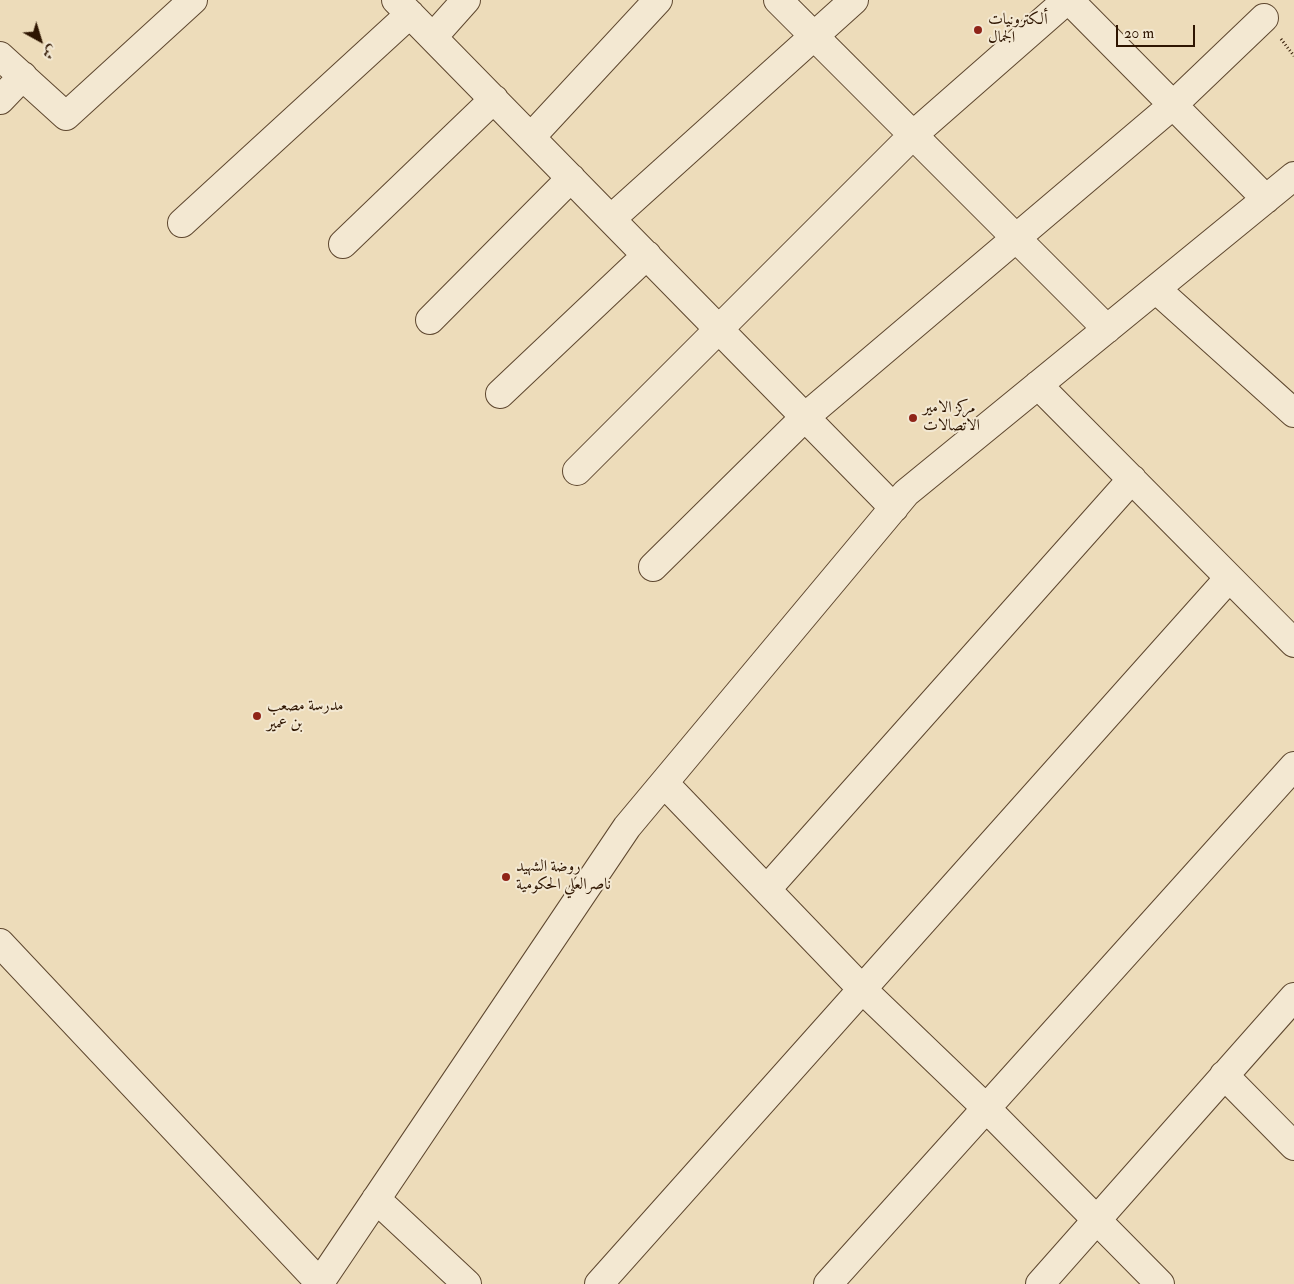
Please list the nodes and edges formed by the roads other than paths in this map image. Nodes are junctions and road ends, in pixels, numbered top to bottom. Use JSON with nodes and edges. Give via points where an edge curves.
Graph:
{"nodes":[{"id":1,"x":193,"y":0,"type":"edge"},
{"id":2,"x":466,"y":0,"type":"edge"},
{"id":3,"x":658,"y":0,"type":"edge"},
{"id":4,"x":778,"y":0,"type":"edge"},
{"id":5,"x":854,"y":0,"type":"edge"},
{"id":6,"x":1068,"y":0,"type":"edge"},
{"id":7,"x":403,"y":7,"type":"edge"},
{"id":8,"x":1264,"y":18,"type":"dead end"},
{"id":9,"x":813,"y":35,"type":"junction"},
{"id":10,"x":433,"y":37,"type":"junction"},
{"id":11,"x":0,"y":56,"type":"edge"},
{"id":12,"x":24,"y":76,"type":"junction"},
{"id":13,"x":494,"y":99,"type":"junction"},
{"id":14,"x":0,"y":100,"type":"edge"},
{"id":15,"x":1172,"y":105,"type":"junction"},
{"id":16,"x":912,"y":135,"type":"junction"},
{"id":17,"x":530,"y":137,"type":"junction"},
{"id":18,"x":571,"y":178,"type":"junction"},
{"id":19,"x":1292,"y":181,"type":"edge"},
{"id":20,"x":1266,"y":199,"type":"junction"},
{"id":21,"x":612,"y":219,"type":"junction"},
{"id":22,"x":182,"y":223,"type":"dead end"},
{"id":23,"x":1016,"y":238,"type":"junction"},
{"id":24,"x":343,"y":244,"type":"dead end"},
{"id":25,"x":647,"y":256,"type":"junction"},
{"id":26,"x":1156,"y":289,"type":"junction"},
{"id":27,"x":430,"y":320,"type":"dead end"},
{"id":28,"x":719,"y":329,"type":"junction"},
{"id":29,"x":1107,"y":329,"type":"junction"},
{"id":30,"x":1038,"y":385,"type":"junction"},
{"id":31,"x":500,"y":394,"type":"dead end"},
{"id":32,"x":1294,"y":413,"type":"edge"},
{"id":33,"x":805,"y":417,"type":"junction"},
{"id":34,"x":577,"y":471,"type":"dead end"},
{"id":35,"x":1132,"y":479,"type":"junction"},
{"id":36,"x":894,"y":508,"type":"junction"},
{"id":37,"x":653,"y":567,"type":"dead end"},
{"id":38,"x":1230,"y":578,"type":"junction"},
{"id":39,"x":1289,"y":628,"type":"edge"},
{"id":40,"x":1294,"y":766,"type":"edge"},
{"id":41,"x":664,"y":783,"type":"junction"},
{"id":42,"x":767,"y":889,"type":"junction"},
{"id":43,"x":0,"y":943,"type":"edge"},
{"id":44,"x":862,"y":989,"type":"junction"},
{"id":45,"x":1294,"y":998,"type":"edge"},
{"id":46,"x":1224,"y":1075,"type":"junction"},
{"id":47,"x":986,"y":1108,"type":"junction"},
{"id":48,"x":1294,"y":1146,"type":"edge"},
{"id":49,"x":376,"y":1199,"type":"junction"},
{"id":50,"x":1097,"y":1220,"type":"junction"},
{"id":51,"x":320,"y":1283,"type":"edge"},
{"id":52,"x":467,"y":1284,"type":"edge"},
{"id":53,"x":600,"y":1284,"type":"edge"},
{"id":54,"x":828,"y":1284,"type":"edge"},
{"id":55,"x":1040,"y":1284,"type":"edge"},
{"id":56,"x":1160,"y":1284,"type":"edge"}],
"edges":[{"from":1,"to":12,"type":"street","via":[[66,116]]},
{"from":2,"to":10,"type":"street"},
{"from":3,"to":17,"type":"street"},
{"from":4,"to":9,"type":"street"},
{"from":5,"to":9,"type":"street"},
{"from":6,"to":15,"type":"street"},
{"from":6,"to":16,"type":"street"},
{"from":7,"to":10,"type":"street"},
{"from":7,"to":22,"type":"street"},
{"from":8,"to":15,"type":"street"},
{"from":9,"to":16,"type":"street"},
{"from":9,"to":21,"type":"street"},
{"from":10,"to":13,"type":"street"},
{"from":11,"to":12,"type":"street"},
{"from":12,"to":14,"type":"street"},
{"from":13,"to":17,"type":"street"},
{"from":13,"to":24,"type":"street"},
{"from":15,"to":20,"type":"street"},
{"from":15,"to":23,"type":"street"},
{"from":16,"to":23,"type":"street"},
{"from":16,"to":28,"type":"street"},
{"from":17,"to":18,"type":"street"},
{"from":18,"to":21,"type":"street"},
{"from":18,"to":27,"type":"street"},
{"from":19,"to":20,"type":"street"},
{"from":20,"to":26,"type":"street"},
{"from":21,"to":25,"type":"street"},
{"from":23,"to":29,"type":"street"},
{"from":23,"to":33,"type":"street"},
{"from":25,"to":28,"type":"street"},
{"from":25,"to":31,"type":"street"},
{"from":26,"to":29,"type":"street"},
{"from":26,"to":32,"type":"street"},
{"from":28,"to":33,"type":"street"},
{"from":28,"to":34,"type":"street"},
{"from":29,"to":30,"type":"street"},
{"from":30,"to":35,"type":"street"},
{"from":30,"to":36,"type":"street","via":[[906,493]]},
{"from":33,"to":36,"type":"street"},
{"from":33,"to":37,"type":"street"},
{"from":35,"to":38,"type":"street"},
{"from":35,"to":42,"type":"street"},
{"from":36,"to":41,"type":"street"},
{"from":38,"to":39,"type":"street"},
{"from":38,"to":44,"type":"street"},
{"from":40,"to":47,"type":"street"},
{"from":41,"to":42,"type":"street"},
{"from":41,"to":49,"type":"street","via":[[627,827]]},
{"from":42,"to":44,"type":"street"},
{"from":43,"to":51,"type":"street"},
{"from":44,"to":47,"type":"street"},
{"from":44,"to":53,"type":"street"},
{"from":45,"to":46,"type":"street"},
{"from":46,"to":48,"type":"street"},
{"from":46,"to":50,"type":"street"},
{"from":47,"to":50,"type":"street"},
{"from":47,"to":54,"type":"street"},
{"from":49,"to":51,"type":"street"},
{"from":49,"to":52,"type":"street"},
{"from":50,"to":55,"type":"street"},
{"from":50,"to":56,"type":"street"}]}
